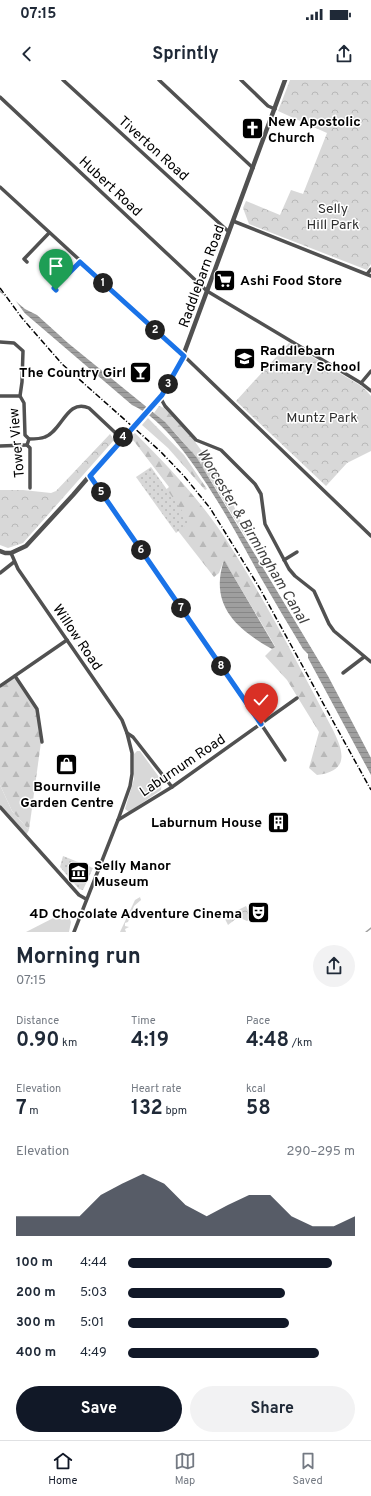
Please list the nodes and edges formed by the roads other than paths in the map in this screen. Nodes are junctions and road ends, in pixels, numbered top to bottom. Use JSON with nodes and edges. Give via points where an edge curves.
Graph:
{"nodes":[{"id":1,"x":64,"y":80,"type":"edge"},
{"id":2,"x":159,"y":80,"type":"edge"},
{"id":3,"x":241,"y":80,"type":"edge"},
{"id":4,"x":285,"y":80,"type":"edge"},
{"id":5,"x":0,"y":97,"type":"edge"},
{"id":6,"x":275,"y":109,"type":"junction"},
{"id":7,"x":253,"y":168,"type":"junction"},
{"id":8,"x":0,"y":188,"type":"edge"},
{"id":9,"x":233,"y":221,"type":"junction"},
{"id":10,"x":229,"y":232,"type":"junction"},
{"id":11,"x":49,"y":233,"type":"junction"},
{"id":12,"x":28,"y":262,"type":"dead end"},
{"id":13,"x":80,"y":262,"type":"junction"},
{"id":14,"x":371,"y":269,"type":"edge"},
{"id":15,"x":369,"y":275,"type":"edge"},
{"id":16,"x":56,"y":290,"type":"dead end"},
{"id":17,"x":207,"y":291,"type":"junction"},
{"id":18,"x":0,"y":342,"type":"edge"},
{"id":19,"x":184,"y":356,"type":"junction"},
{"id":20,"x":371,"y":371,"type":"edge"},
{"id":21,"x":361,"y":383,"type":"junction"},
{"id":22,"x":371,"y":391,"type":"edge"},
{"id":23,"x":0,"y":396,"type":"edge"},
{"id":24,"x":20,"y":396,"type":"junction"},
{"id":25,"x":160,"y":397,"type":"junction"},
{"id":26,"x":29,"y":439,"type":"junction"},
{"id":27,"x":122,"y":439,"type":"junction"},
{"id":28,"x":27,"y":445,"type":"junction"},
{"id":29,"x":0,"y":446,"type":"edge"},
{"id":30,"x":90,"y":476,"type":"junction"},
{"id":31,"x":30,"y":488,"type":"dead end"},
{"id":32,"x":371,"y":536,"type":"edge"},
{"id":33,"x":0,"y":550,"type":"edge"},
{"id":34,"x":298,"y":550,"type":"dead end"},
{"id":35,"x":11,"y":553,"type":"junction"},
{"id":36,"x":284,"y":560,"type":"junction"},
{"id":37,"x":14,"y":562,"type":"junction"},
{"id":38,"x":0,"y":573,"type":"edge"},
{"id":39,"x":67,"y":640,"type":"junction"},
{"id":40,"x":364,"y":657,"type":"junction"},
{"id":41,"x":371,"y":662,"type":"edge"},
{"id":42,"x":348,"y":670,"type":"junction"},
{"id":43,"x":344,"y":673,"type":"dead end"},
{"id":44,"x":351,"y":675,"type":"dead end"},
{"id":45,"x":15,"y":676,"type":"junction"},
{"id":46,"x":0,"y":686,"type":"edge"},
{"id":47,"x":297,"y":698,"type":"dead end"},
{"id":48,"x":261,"y":724,"type":"junction"},
{"id":49,"x":127,"y":733,"type":"junction"},
{"id":50,"x":42,"y":742,"type":"dead end"},
{"id":51,"x":285,"y":760,"type":"dead end"},
{"id":52,"x":172,"y":787,"type":"junction"},
{"id":53,"x":0,"y":807,"type":"edge"},
{"id":54,"x":118,"y":820,"type":"junction"},
{"id":55,"x":86,"y":899,"type":"junction"},
{"id":56,"x":74,"y":932,"type":"edge"}],
"edges":[{"from":1,"to":10,"type":"street","name":"Tiverton Road"},
{"from":2,"to":7,"type":"street"},
{"from":3,"to":6,"type":"street","via":[[268,106]]},
{"from":4,"to":6,"type":"street","name":"Raddlebarn Road"},
{"from":5,"to":17,"type":"street","name":"Hubert Road"},
{"from":6,"to":7,"type":"street","name":"Raddlebarn Road"},
{"from":7,"to":9,"type":"street","name":"Raddlebarn Road"},
{"from":8,"to":11,"type":"street"},
{"from":9,"to":10,"type":"street","name":"Raddlebarn Road"},
{"from":9,"to":15,"type":"street"},
{"from":10,"to":17,"type":"street","name":"Raddlebarn Road"},
{"from":11,"to":12,"type":"street","via":[[24,259]]},
{"from":11,"to":13,"type":"street"},
{"from":13,"to":16,"type":"street","via":[[54,288]]},
{"from":13,"to":19,"type":"street"},
{"from":14,"to":15,"type":"street"},
{"from":17,"to":19,"type":"street","name":"Raddlebarn Road"},
{"from":17,"to":21,"type":"street","name":"Hubert Road"},
{"from":18,"to":24,"type":"street","name":"Tower View","via":[[14,343],[23,351]]},
{"from":19,"to":25,"type":"street","name":"Raddlebarn Road"},
{"from":19,"to":32,"type":"street"},
{"from":20,"to":21,"type":"street"},
{"from":21,"to":22,"type":"street","name":"Hubert Road"},
{"from":23,"to":24,"type":"street"},
{"from":24,"to":26,"type":"street","name":"Tower View","via":[[24,402],[25,435]]},
{"from":25,"to":27,"type":"street","name":"Raddlebarn Road","bridge":true},
{"from":25,"to":36,"type":"street","via":[[196,440],[221,450],[255,484],[261,494],[264,524]]},
{"from":26,"to":27,"type":"street","via":[[45,437],[71,409],[82,406],[89,408]]},
{"from":26,"to":28,"type":"street","name":"Tower View"},
{"from":27,"to":30,"type":"street","name":"Raddlebarn Road"},
{"from":28,"to":29,"type":"street"},
{"from":28,"to":31,"type":"street","name":"Tower View","via":[[31,455]]},
{"from":30,"to":35,"type":"street","name":"Raddlebarn Road","via":[[26,546]]},
{"from":30,"to":48,"type":"street"},
{"from":33,"to":35,"type":"street","via":[[5,554]]},
{"from":34,"to":36,"type":"street"},
{"from":35,"to":37,"type":"street","name":"Willow Road"},
{"from":36,"to":40,"type":"street","via":[[295,576],[314,591],[334,631]]},
{"from":37,"to":38,"type":"street"},
{"from":37,"to":39,"type":"street","name":"Willow Road"},
{"from":39,"to":45,"type":"street"},
{"from":39,"to":49,"type":"street","name":"Willow Road","via":[[122,720]]},
{"from":40,"to":41,"type":"street"},
{"from":40,"to":42,"type":"street"},
{"from":42,"to":43,"type":"street"},
{"from":42,"to":44,"type":"street"},
{"from":45,"to":46,"type":"street"},
{"from":45,"to":50,"type":"street","via":[[37,709]]},
{"from":47,"to":48,"type":"street","name":"Laburnum Road"},
{"from":48,"to":51,"type":"street"},
{"from":48,"to":52,"type":"street","name":"Laburnum Road"},
{"from":49,"to":52,"type":"street","name":"Willow Road","via":[[133,737]]},
{"from":49,"to":54,"type":"street","name":"Willow Road","via":[[132,754],[132,774]]},
{"from":52,"to":54,"type":"street","name":"Laburnum Road"},
{"from":53,"to":55,"type":"street","via":[[79,895]]},
{"from":54,"to":55,"type":"street","name":"Willow Road"},
{"from":55,"to":56,"type":"street","name":"Willow Road"}]}
